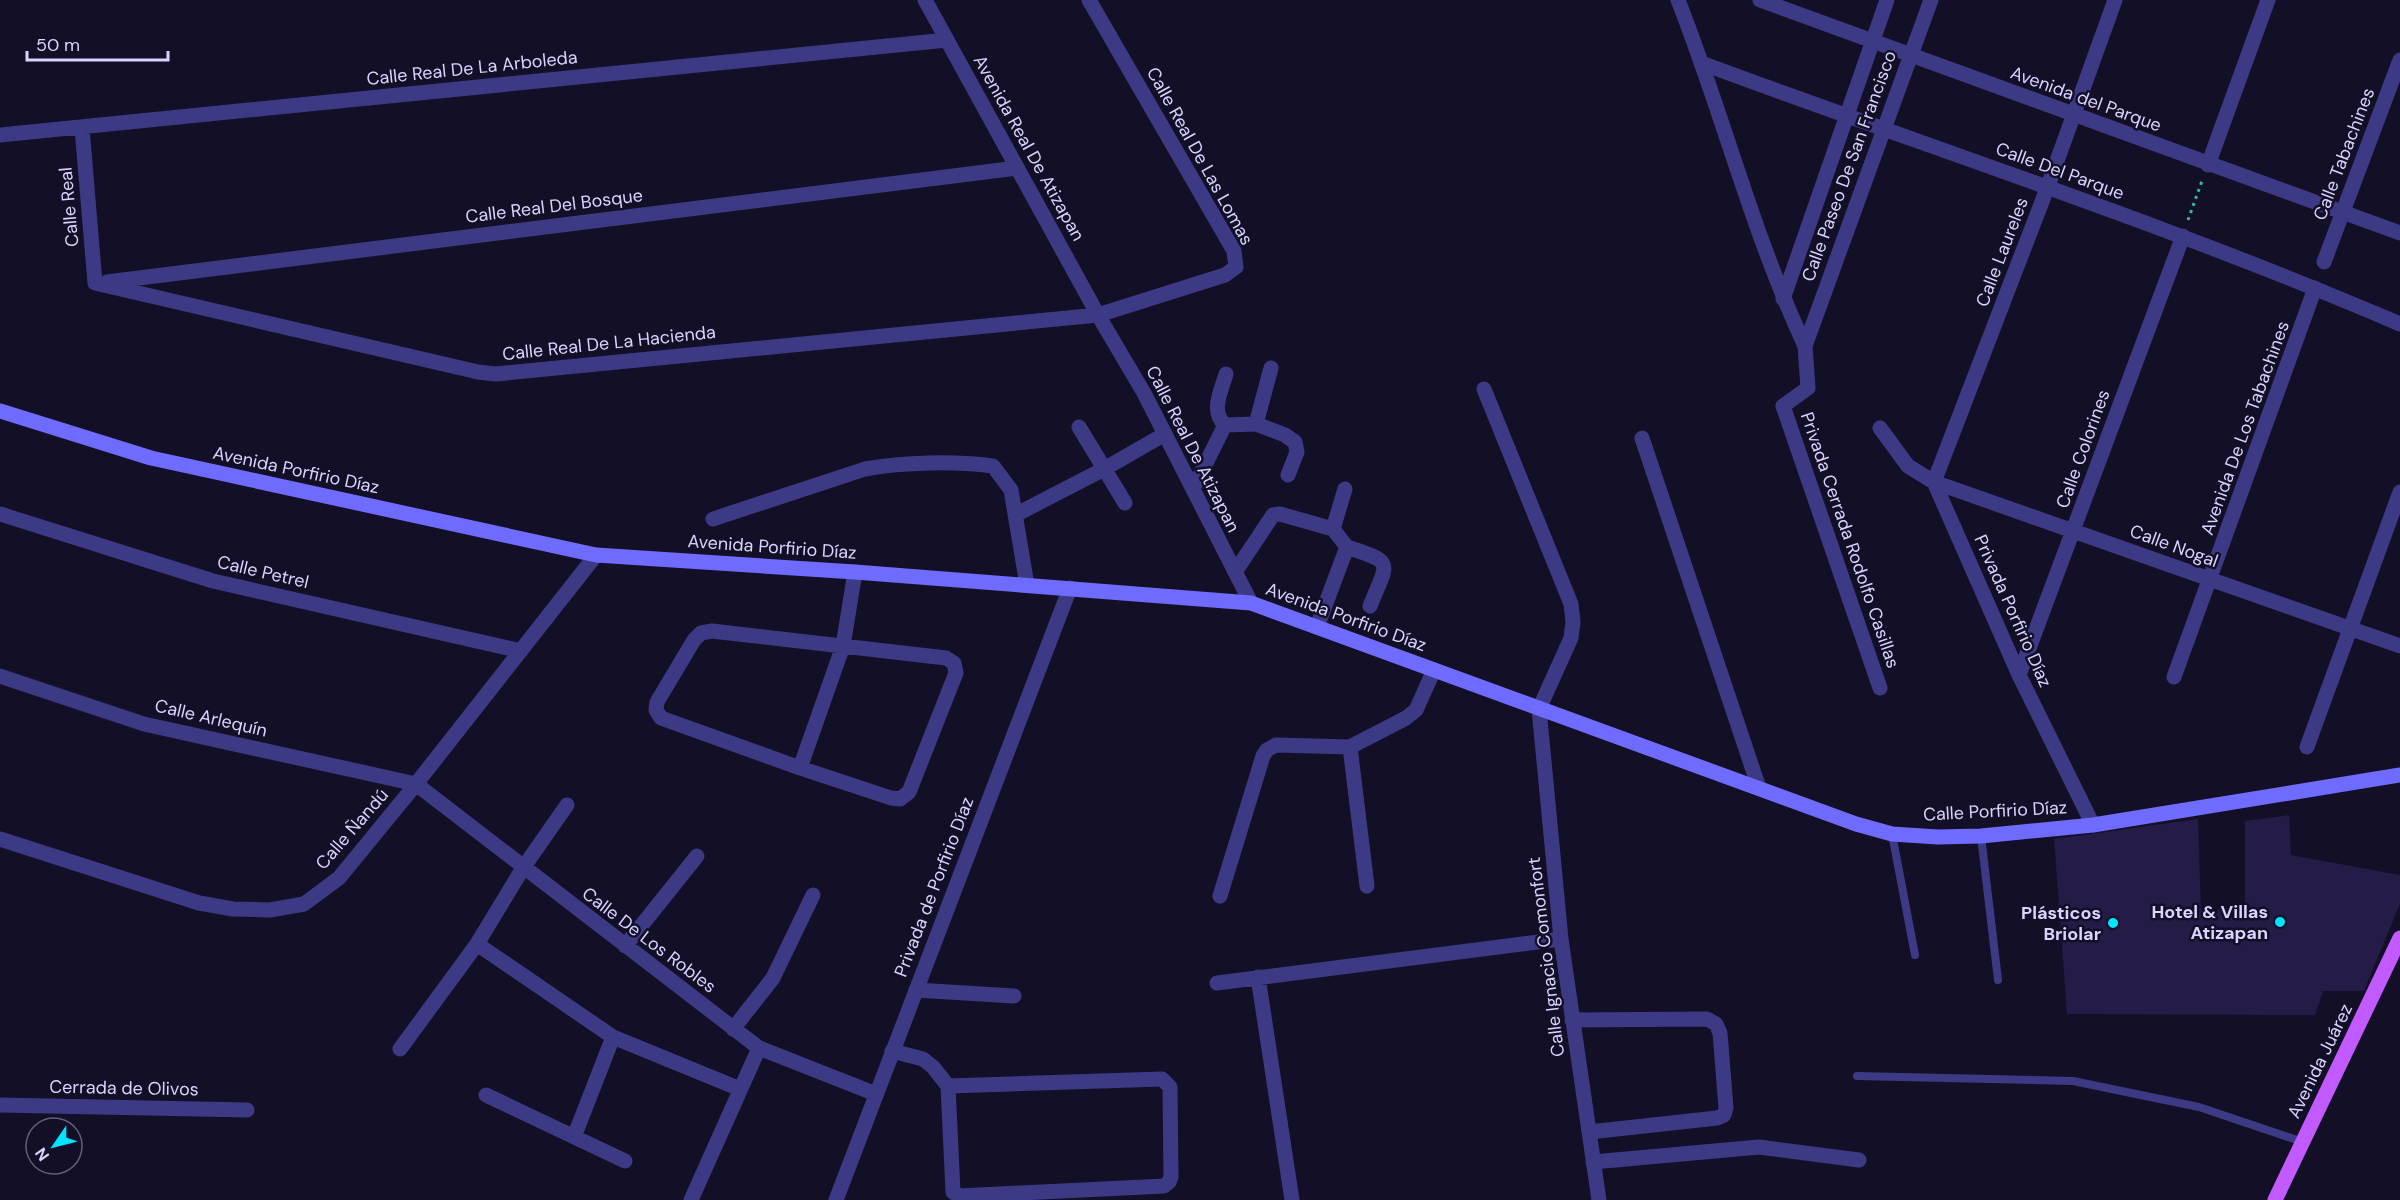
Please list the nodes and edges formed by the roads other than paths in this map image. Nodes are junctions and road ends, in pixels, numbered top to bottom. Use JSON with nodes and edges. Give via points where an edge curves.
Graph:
{"nodes":[{"id":1,"x":925,"y":0,"type":"edge"},
{"id":2,"x":1089,"y":0,"type":"edge"},
{"id":3,"x":1678,"y":0,"type":"edge"},
{"id":4,"x":1760,"y":0,"type":"edge"},
{"id":5,"x":1887,"y":0,"type":"edge"},
{"id":6,"x":1931,"y":0,"type":"edge"},
{"id":7,"x":2115,"y":0,"type":"edge"},
{"id":8,"x":2268,"y":0,"type":"edge"},
{"id":9,"x":947,"y":40,"type":"junction"},
{"id":10,"x":1872,"y":40,"type":"junction"},
{"id":11,"x":1910,"y":55,"type":"junction"},
{"id":12,"x":2400,"y":60,"type":"edge"},
{"id":13,"x":1704,"y":64,"type":"junction"},
{"id":14,"x":2073,"y":116,"type":"junction"},
{"id":15,"x":1846,"y":117,"type":"junction"},
{"id":16,"x":82,"y":128,"type":"junction"},
{"id":17,"x":1885,"y":130,"type":"junction"},
{"id":18,"x":0,"y":135,"type":"edge"},
{"id":19,"x":2208,"y":165,"type":"junction"},
{"id":20,"x":1017,"y":168,"type":"junction"},
{"id":21,"x":2048,"y":186,"type":"junction"},
{"id":22,"x":2343,"y":212,"type":"junction"},
{"id":23,"x":2400,"y":233,"type":"edge"},
{"id":24,"x":2183,"y":236,"type":"junction"},
{"id":25,"x":2324,"y":262,"type":"dead end"},
{"id":26,"x":95,"y":284,"type":"junction"},
{"id":27,"x":2315,"y":288,"type":"junction"},
{"id":28,"x":1783,"y":299,"type":"junction"},
{"id":29,"x":1098,"y":315,"type":"junction"},
{"id":30,"x":2400,"y":324,"type":"edge"},
{"id":31,"x":1805,"y":346,"type":"junction"},
{"id":32,"x":1271,"y":368,"type":"dead end"},
{"id":33,"x":1227,"y":374,"type":"dead end"},
{"id":34,"x":1484,"y":389,"type":"dead end"},
{"id":35,"x":0,"y":411,"type":"edge"},
{"id":36,"x":1256,"y":424,"type":"junction"},
{"id":37,"x":1225,"y":425,"type":"junction"},
{"id":38,"x":1079,"y":427,"type":"dead end"},
{"id":39,"x":1880,"y":428,"type":"dead end"},
{"id":40,"x":1165,"y":434,"type":"junction"},
{"id":41,"x":1642,"y":438,"type":"dead end"},
{"id":42,"x":1104,"y":469,"type":"junction"},
{"id":43,"x":1288,"y":475,"type":"dead end"},
{"id":44,"x":1934,"y":482,"type":"junction"},
{"id":45,"x":1193,"y":489,"type":"junction"},
{"id":46,"x":1345,"y":489,"type":"dead end"},
{"id":47,"x":2400,"y":492,"type":"edge"},
{"id":48,"x":1125,"y":503,"type":"dead end"},
{"id":49,"x":0,"y":514,"type":"edge"},
{"id":50,"x":1017,"y":514,"type":"junction"},
{"id":51,"x":713,"y":519,"type":"dead end"},
{"id":52,"x":1333,"y":529,"type":"junction"},
{"id":53,"x":2073,"y":530,"type":"junction"},
{"id":54,"x":1347,"y":547,"type":"junction"},
{"id":55,"x":596,"y":555,"type":"junction"},
{"id":56,"x":855,"y":572,"type":"junction"},
{"id":57,"x":1235,"y":572,"type":"junction"},
{"id":58,"x":2211,"y":581,"type":"junction"},
{"id":59,"x":1027,"y":585,"type":"junction"},
{"id":60,"x":1070,"y":588,"type":"junction"},
{"id":61,"x":1251,"y":603,"type":"junction"},
{"id":62,"x":1370,"y":606,"type":"dead end"},
{"id":63,"x":1317,"y":627,"type":"junction"},
{"id":64,"x":2350,"y":629,"type":"junction"},
{"id":65,"x":843,"y":646,"type":"junction"},
{"id":66,"x":2400,"y":646,"type":"edge"},
{"id":67,"x":521,"y":651,"type":"junction"},
{"id":68,"x":1434,"y":670,"type":"junction"},
{"id":69,"x":2019,"y":675,"type":"junction"},
{"id":70,"x":0,"y":676,"type":"edge"},
{"id":71,"x":2174,"y":677,"type":"dead end"},
{"id":72,"x":1880,"y":688,"type":"dead end"},
{"id":73,"x":1539,"y":709,"type":"junction"},
{"id":74,"x":1350,"y":747,"type":"junction"},
{"id":75,"x":2307,"y":747,"type":"dead end"},
{"id":76,"x":800,"y":768,"type":"junction"},
{"id":77,"x":2400,"y":775,"type":"edge"},
{"id":78,"x":416,"y":784,"type":"junction"},
{"id":79,"x":1759,"y":788,"type":"junction"},
{"id":80,"x":567,"y":805,"type":"dead end"},
{"id":81,"x":2093,"y":825,"type":"junction"},
{"id":82,"x":1892,"y":834,"type":"junction"},
{"id":83,"x":1982,"y":836,"type":"junction"},
{"id":84,"x":0,"y":839,"type":"edge"},
{"id":85,"x":697,"y":856,"type":"dead end"},
{"id":86,"x":524,"y":868,"type":"junction"},
{"id":87,"x":1367,"y":886,"type":"dead end"},
{"id":88,"x":813,"y":895,"type":"dead end"},
{"id":89,"x":1220,"y":896,"type":"dead end"},
{"id":90,"x":2400,"y":938,"type":"edge"},
{"id":91,"x":1561,"y":939,"type":"junction"},
{"id":92,"x":477,"y":944,"type":"junction"},
{"id":93,"x":625,"y":946,"type":"junction"},
{"id":94,"x":1915,"y":955,"type":"dead end"},
{"id":95,"x":1258,"y":978,"type":"junction"},
{"id":96,"x":1998,"y":980,"type":"dead end"},
{"id":97,"x":1216,"y":983,"type":"dead end"},
{"id":98,"x":916,"y":990,"type":"junction"},
{"id":99,"x":1014,"y":996,"type":"dead end"},
{"id":100,"x":1572,"y":1020,"type":"junction"},
{"id":101,"x":733,"y":1029,"type":"junction"},
{"id":102,"x":613,"y":1037,"type":"junction"},
{"id":103,"x":759,"y":1048,"type":"junction"},
{"id":104,"x":400,"y":1049,"type":"dead end"},
{"id":105,"x":892,"y":1051,"type":"junction"},
{"id":106,"x":1857,"y":1076,"type":"dead end"},
{"id":107,"x":948,"y":1086,"type":"junction"},
{"id":108,"x":740,"y":1089,"type":"junction"},
{"id":109,"x":876,"y":1094,"type":"junction"},
{"id":110,"x":486,"y":1095,"type":"dead end"},
{"id":111,"x":0,"y":1105,"type":"edge"},
{"id":112,"x":247,"y":1110,"type":"dead end"},
{"id":113,"x":1588,"y":1132,"type":"junction"},
{"id":114,"x":574,"y":1137,"type":"junction"},
{"id":115,"x":2302,"y":1142,"type":"junction"},
{"id":116,"x":1859,"y":1160,"type":"dead end"},
{"id":117,"x":625,"y":1161,"type":"dead end"},
{"id":118,"x":1593,"y":1162,"type":"junction"},
{"id":119,"x":691,"y":1200,"type":"edge"},
{"id":120,"x":836,"y":1200,"type":"edge"},
{"id":121,"x":1292,"y":1200,"type":"edge"},
{"id":122,"x":1599,"y":1200,"type":"edge"},
{"id":123,"x":2275,"y":1200,"type":"edge"}],
"edges":[{"from":1,"to":9,"type":"street","name":"Avenida Real De Atizapan"},
{"from":2,"to":29,"type":"street","name":"Calle Real De Las Lomas","via":[[1234,251],[1236,267],[1225,275]]},
{"from":3,"to":13,"type":"street"},
{"from":4,"to":10,"type":"street","name":"Avenida del Parque"},
{"from":5,"to":10,"type":"street","name":"Calle Paseo De San Francisco"},
{"from":6,"to":11,"type":"street","name":"Calle Paseo De San Francisco"},
{"from":7,"to":14,"type":"street","name":"Calle Laureles"},
{"from":8,"to":19,"type":"street"},
{"from":9,"to":16,"type":"street","name":"Calle Real De La Arboleda"},
{"from":9,"to":20,"type":"street","name":"Avenida Real De Atizapan"},
{"from":10,"to":11,"type":"street","name":"Avenida del Parque"},
{"from":10,"to":15,"type":"street","name":"Calle Paseo De San Francisco"},
{"from":11,"to":14,"type":"street","name":"Avenida del Parque"},
{"from":11,"to":17,"type":"street","name":"Calle Paseo De San Francisco"},
{"from":12,"to":22,"type":"street","name":"Calle Tabachines"},
{"from":13,"to":15,"type":"street","name":"Calle Del Parque"},
{"from":13,"to":28,"type":"street"},
{"from":14,"to":19,"type":"street","name":"Avenida del Parque"},
{"from":14,"to":21,"type":"street","name":"Calle Laureles"},
{"from":15,"to":17,"type":"street","name":"Calle Del Parque"},
{"from":15,"to":28,"type":"street","name":"Calle Paseo De San Francisco"},
{"from":16,"to":18,"type":"street","name":"Calle Real De La Arboleda"},
{"from":16,"to":26,"type":"street","name":"Calle Real"},
{"from":17,"to":21,"type":"street","name":"Calle Del Parque"},
{"from":17,"to":31,"type":"street","name":"Calle Paseo De San Francisco"},
{"from":19,"to":22,"type":"street","name":"Avenida del Parque"},
{"from":20,"to":26,"type":"street","name":"Calle Real Del Bosque"},
{"from":20,"to":29,"type":"street","name":"Avenida Real De Atizapan"},
{"from":21,"to":24,"type":"street","name":"Calle Del Parque"},
{"from":21,"to":44,"type":"street","name":"Calle Laureles"},
{"from":22,"to":23,"type":"street","name":"Avenida del Parque"},
{"from":22,"to":25,"type":"street","name":"Calle Tabachines"},
{"from":24,"to":27,"type":"street","name":"Calle Del Parque"},
{"from":24,"to":53,"type":"street","name":"Calle Colorines"},
{"from":26,"to":29,"type":"street","name":"Calle Real De La Hacienda","via":[[496,374]]},
{"from":27,"to":30,"type":"street","name":"Calle Del Parque"},
{"from":27,"to":58,"type":"street","name":"Avenida De Los Tabachines"},
{"from":28,"to":31,"type":"street"},
{"from":29,"to":40,"type":"street","name":"Calle Real De Atizapan"},
{"from":31,"to":72,"type":"street","name":"Privada Cerrada Rodolfo Casillas","via":[[1808,388],[1783,406]]},
{"from":32,"to":36,"type":"street"},
{"from":33,"to":37,"type":"street","via":[[1216,410]]},
{"from":34,"to":73,"type":"street","via":[[1574,622],[1571,638]]},
{"from":35,"to":55,"type":"main road","name":"Avenida Porfirio Díaz","via":[[151,458]]},
{"from":36,"to":37,"type":"street"},
{"from":36,"to":43,"type":"street","via":[[1295,442],[1297,452]]},
{"from":37,"to":45,"type":"street"},
{"from":38,"to":42,"type":"street"},
{"from":39,"to":44,"type":"street","via":[[1908,466]]},
{"from":40,"to":42,"type":"street"},
{"from":40,"to":45,"type":"street","name":"Calle Real De Atizapan"},
{"from":41,"to":79,"type":"street"},
{"from":42,"to":48,"type":"street"},
{"from":42,"to":50,"type":"street"},
{"from":44,"to":53,"type":"street","name":"Calle Nogal"},
{"from":44,"to":69,"type":"street","name":"Privada Porfirio Díaz"},
{"from":45,"to":57,"type":"street","name":"Calle Real De Atizapan"},
{"from":46,"to":52,"type":"street"},
{"from":47,"to":64,"type":"street"},
{"from":49,"to":67,"type":"street","name":"Calle Petrel","via":[[213,581]]},
{"from":50,"to":51,"type":"street","via":[[1011,490],[993,466],[886,465]]},
{"from":50,"to":59,"type":"street"},
{"from":52,"to":54,"type":"street"},
{"from":52,"to":57,"type":"street","via":[[1273,515]]},
{"from":53,"to":58,"type":"street","name":"Calle Nogal"},
{"from":53,"to":69,"type":"street","name":"Calle Colorines"},
{"from":54,"to":62,"type":"street","via":[[1383,561],[1385,568]]},
{"from":54,"to":63,"type":"street"},
{"from":55,"to":56,"type":"main road","name":"Avenida Porfirio Díaz"},
{"from":55,"to":67,"type":"street","name":"Calle Ñandú"},
{"from":56,"to":59,"type":"main road","name":"Avenida Porfirio Díaz"},
{"from":56,"to":65,"type":"street"},
{"from":57,"to":61,"type":"street","name":"Calle Real De Atizapan"},
{"from":58,"to":64,"type":"street","name":"Calle Nogal"},
{"from":58,"to":71,"type":"street","name":"Avenida De Los Tabachines"},
{"from":59,"to":60,"type":"main road","name":"Avenida Porfirio Díaz"},
{"from":60,"to":61,"type":"main road","name":"Avenida Porfirio Díaz"},
{"from":60,"to":98,"type":"street","name":"Privada de Porfirio Díaz"},
{"from":61,"to":63,"type":"main road","name":"Avenida Porfirio Díaz"},
{"from":63,"to":68,"type":"main road","name":"Avenida Porfirio Díaz"},
{"from":64,"to":66,"type":"street","name":"Calle Nogal"},
{"from":64,"to":75,"type":"street"},
{"from":65,"to":76,"type":"street"},
{"from":65,"to":76,"type":"street","via":[[946,658],[954,663],[956,673],[909,792],[900,799]]},
{"from":65,"to":76,"type":"street","via":[[701,633],[657,702],[661,718]]},
{"from":67,"to":78,"type":"street","name":"Calle Ñandú"},
{"from":68,"to":73,"type":"main road","name":"Avenida Porfirio Díaz"},
{"from":68,"to":74,"type":"street","via":[[1416,710]]},
{"from":69,"to":81,"type":"street","name":"Privada Porfirio Díaz"},
{"from":70,"to":78,"type":"street","name":"Calle Arlequín","via":[[144,724]]},
{"from":73,"to":79,"type":"main road","name":"Calle Porfirio Díaz"},
{"from":73,"to":91,"type":"street","name":"Calle Ignacio Comonfort"},
{"from":74,"to":87,"type":"street"},
{"from":74,"to":89,"type":"street","via":[[1276,745],[1267,750]]},
{"from":77,"to":81,"type":"main road","name":"Calle Porfirio Díaz"},
{"from":78,"to":84,"type":"street","name":"Calle Ñandú","via":[[339,878],[304,904],[270,910],[199,903]]},
{"from":78,"to":86,"type":"street","name":"Calle De Los Robles"},
{"from":79,"to":82,"type":"main road","name":"Calle Porfirio Díaz"},
{"from":80,"to":86,"type":"street"},
{"from":81,"to":83,"type":"main road","name":"Calle Porfirio Díaz"},
{"from":82,"to":83,"type":"main road","name":"Calle Porfirio Díaz"},
{"from":82,"to":94,"type":"lane"},
{"from":83,"to":96,"type":"lane"},
{"from":85,"to":93,"type":"street"},
{"from":86,"to":92,"type":"street"},
{"from":86,"to":93,"type":"street","name":"Calle De Los Robles"},
{"from":88,"to":101,"type":"street","via":[[773,978]]},
{"from":90,"to":115,"type":"main road","name":"Avenida Juárez"},
{"from":91,"to":95,"type":"street"},
{"from":91,"to":100,"type":"street","name":"Calle Ignacio Comonfort"},
{"from":92,"to":102,"type":"street"},
{"from":92,"to":104,"type":"street"},
{"from":93,"to":101,"type":"street","name":"Calle De Los Robles"},
{"from":95,"to":97,"type":"street"},
{"from":95,"to":121,"type":"street"},
{"from":98,"to":99,"type":"street"},
{"from":98,"to":105,"type":"street","name":"Privada de Porfirio Díaz"},
{"from":100,"to":113,"type":"street","name":"Calle Ignacio Comonfort"},
{"from":100,"to":113,"type":"street","via":[[1707,1019],[1716,1024],[1720,1033],[1724,1115]]},
{"from":101,"to":103,"type":"street","name":"Calle De Los Robles"},
{"from":102,"to":108,"type":"street"},
{"from":102,"to":114,"type":"street"},
{"from":103,"to":108,"type":"street"},
{"from":103,"to":109,"type":"street","name":"Calle De Los Robles"},
{"from":105,"to":107,"type":"street","via":[[923,1059]]},
{"from":105,"to":109,"type":"street","name":"Privada de Porfirio Díaz"},
{"from":106,"to":115,"type":"lane","via":[[2073,1081],[2199,1107]]},
{"from":107,"to":107,"type":"street","via":[[953,1191],[959,1197],[1164,1186],[1169,1182],[1170,1087],[1162,1079]]},
{"from":108,"to":119,"type":"street"},
{"from":109,"to":120,"type":"street","name":"Privada de Porfirio Díaz"},
{"from":110,"to":114,"type":"street"},
{"from":111,"to":112,"type":"street","name":"Cerrada de Olivos"},
{"from":113,"to":118,"type":"street","name":"Calle Ignacio Comonfort"},
{"from":114,"to":117,"type":"street"},
{"from":115,"to":123,"type":"main road","name":"Avenida Juárez"},
{"from":116,"to":118,"type":"street","via":[[1759,1148]]},
{"from":118,"to":122,"type":"street","name":"Calle Ignacio Comonfort"}]}
